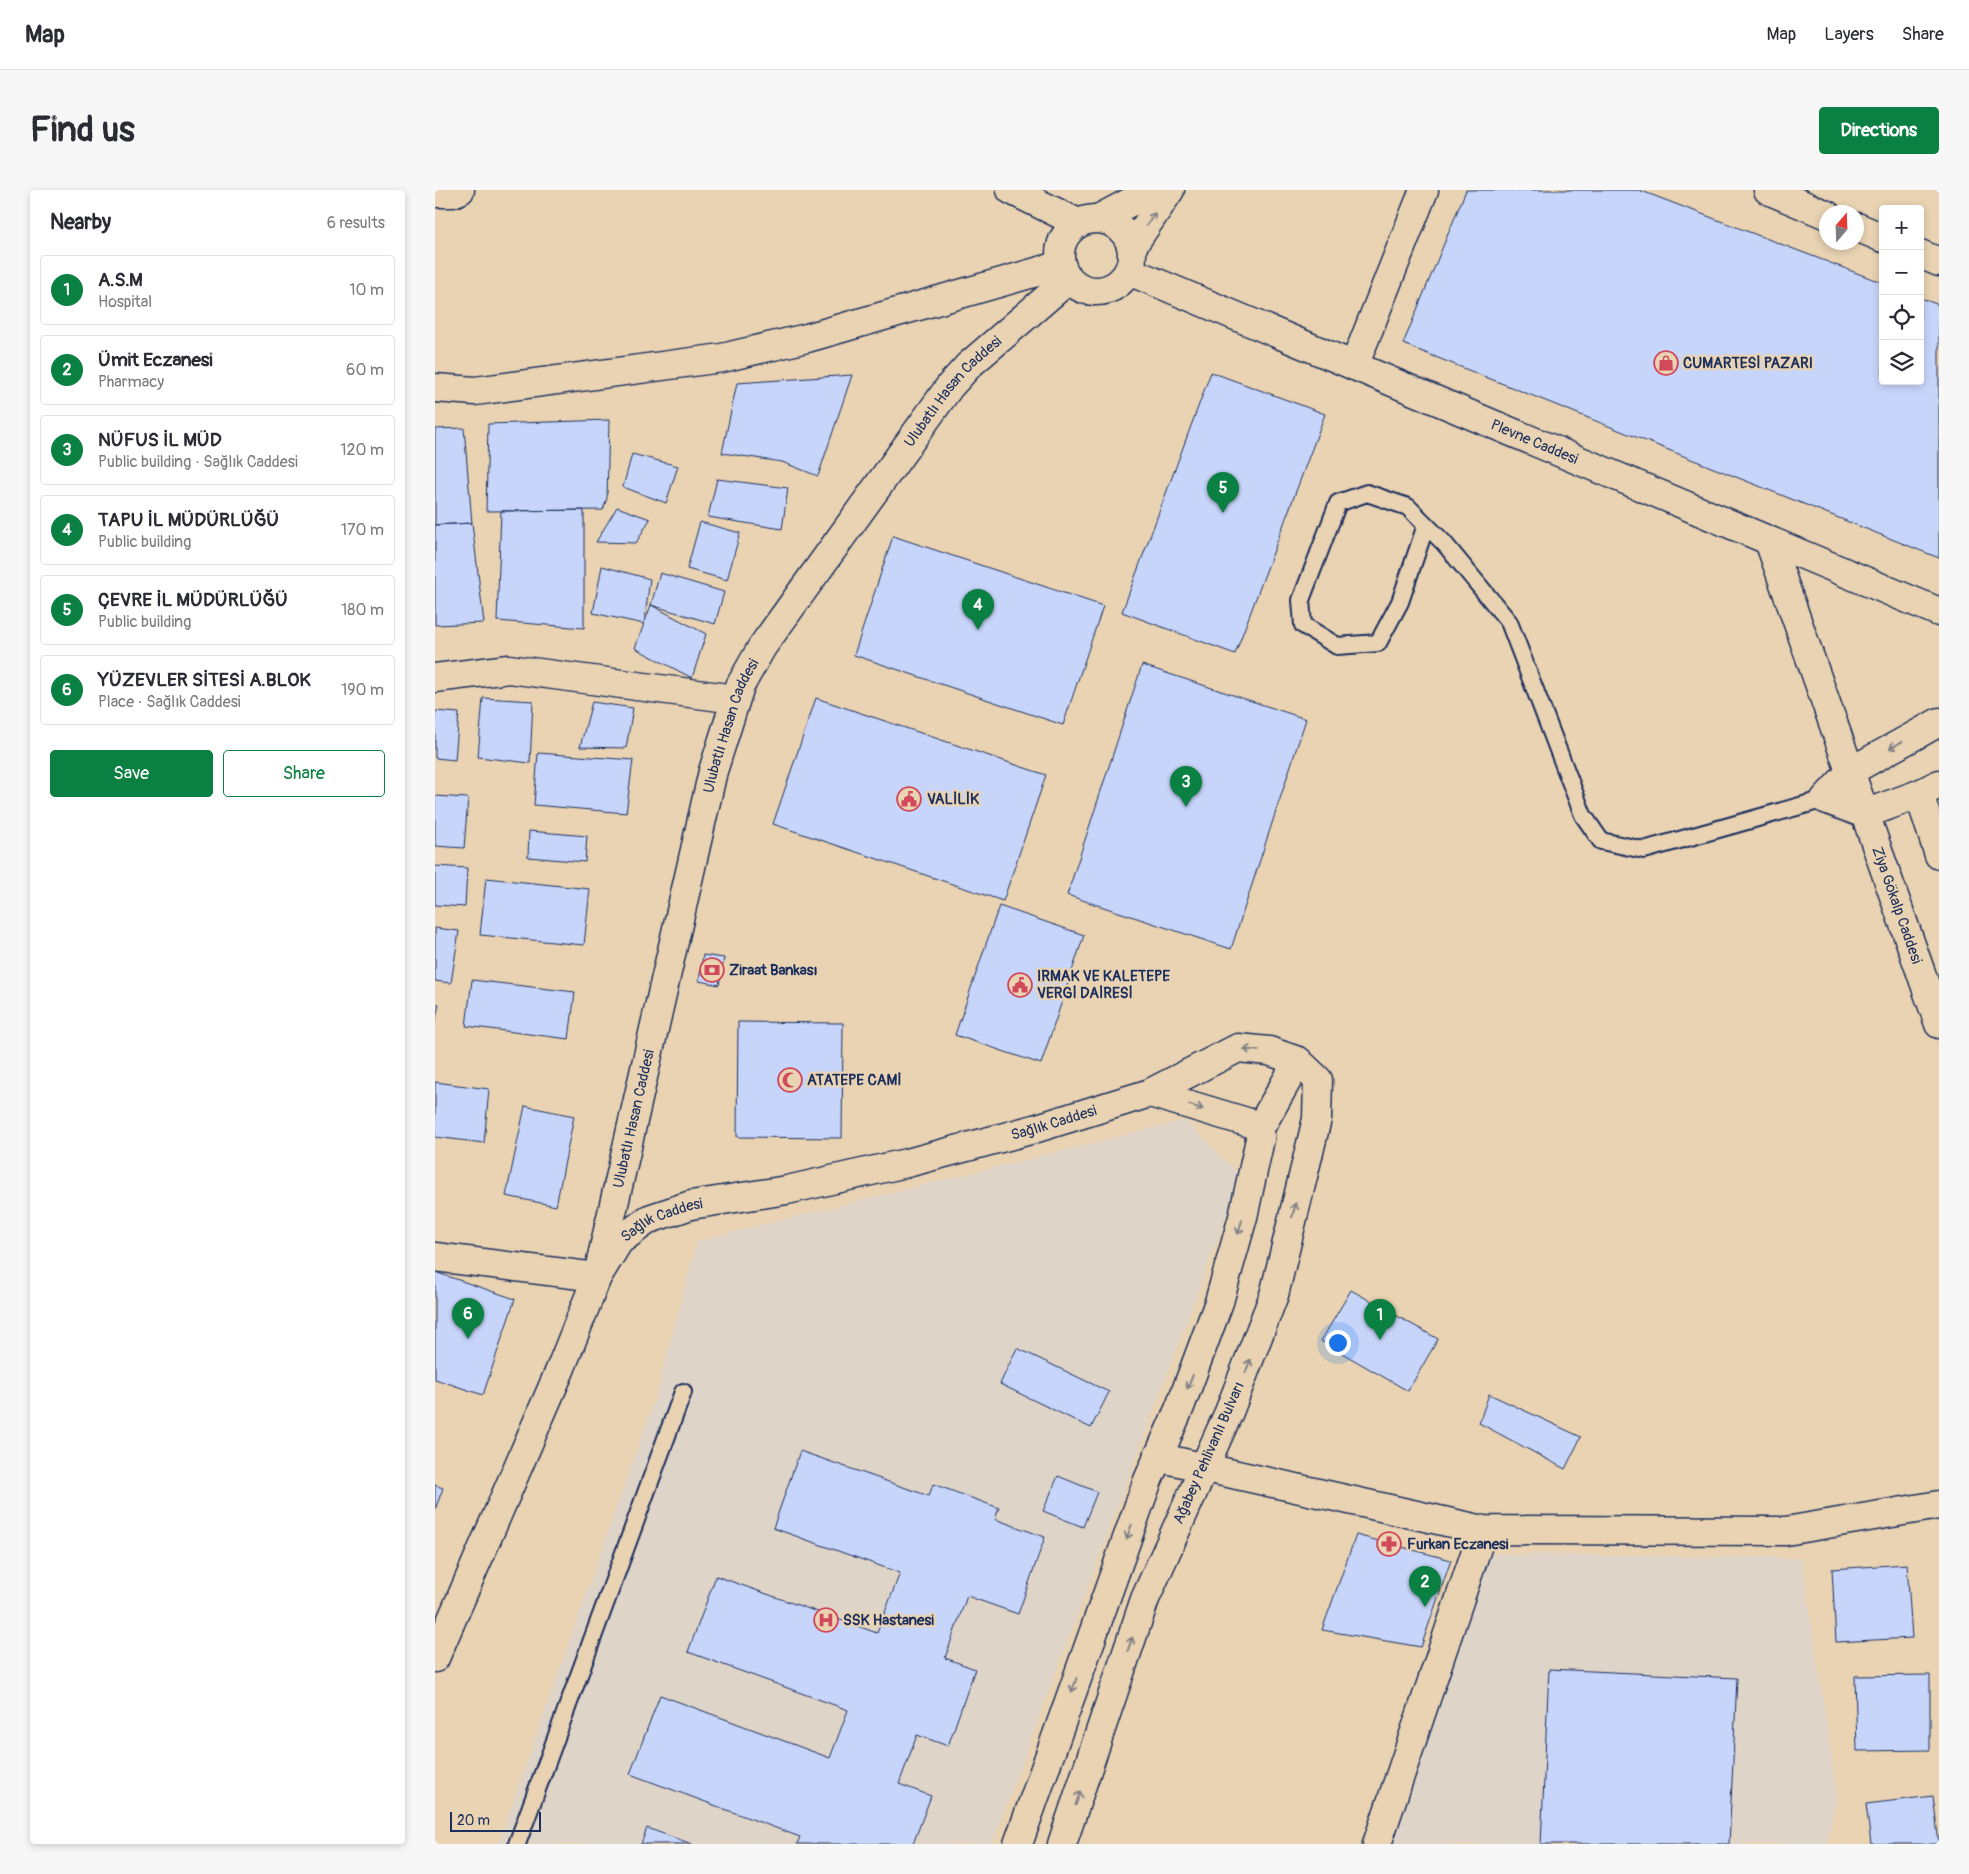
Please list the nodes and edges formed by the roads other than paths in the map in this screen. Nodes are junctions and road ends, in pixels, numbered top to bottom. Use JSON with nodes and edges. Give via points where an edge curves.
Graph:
{"nodes":[{"id":1,"x":460,"y":190,"type":"edge"},
{"id":2,"x":1011,"y":190,"type":"edge"},
{"id":3,"x":1153,"y":190,"type":"edge"},
{"id":4,"x":1170,"y":190,"type":"edge"},
{"id":5,"x":1424,"y":190,"type":"edge"},
{"id":6,"x":1768,"y":190,"type":"edge"},
{"id":7,"x":435,"y":193,"type":"edge"},
{"id":8,"x":1819,"y":212,"type":"edge"},
{"id":9,"x":1089,"y":220,"type":"junction"},
{"id":10,"x":1864,"y":230,"type":"edge"},
{"id":11,"x":1879,"y":236,"type":"edge"},
{"id":12,"x":1924,"y":256,"type":"edge"},
{"id":13,"x":1131,"y":259,"type":"junction"},
{"id":14,"x":1939,"y":262,"type":"edge"},
{"id":15,"x":1065,"y":272,"type":"junction"},
{"id":16,"x":1354,"y":366,"type":"junction"},
{"id":17,"x":435,"y":388,"type":"edge"},
{"id":18,"x":1427,"y":525,"type":"junction"},
{"id":19,"x":1769,"y":541,"type":"junction"},
{"id":20,"x":1939,"y":612,"type":"edge"},
{"id":21,"x":435,"y":678,"type":"edge"},
{"id":22,"x":735,"y":699,"type":"junction"},
{"id":23,"x":1939,"y":722,"type":"edge"},
{"id":24,"x":1851,"y":771,"type":"junction"},
{"id":25,"x":1929,"y":789,"type":"edge"},
{"id":26,"x":1825,"y":799,"type":"junction"},
{"id":27,"x":1865,"y":814,"type":"junction"},
{"id":28,"x":1939,"y":855,"type":"edge"},
{"id":29,"x":1939,"y":1024,"type":"edge"},
{"id":30,"x":1297,"y":1061,"type":"junction"},
{"id":31,"x":1149,"y":1093,"type":"junction"},
{"id":32,"x":1260,"y":1128,"type":"junction"},
{"id":33,"x":435,"y":1256,"type":"edge"},
{"id":34,"x":597,"y":1277,"type":"junction"},
{"id":35,"x":683,"y":1392,"type":"dead end"},
{"id":36,"x":1157,"y":1457,"type":"junction"},
{"id":37,"x":1203,"y":1468,"type":"junction"},
{"id":38,"x":1939,"y":1505,"type":"edge"},
{"id":39,"x":1483,"y":1530,"type":"junction"},
{"id":40,"x":435,"y":1658,"type":"edge"},
{"id":41,"x":517,"y":1844,"type":"edge"},
{"id":42,"x":1017,"y":1844,"type":"edge"},
{"id":43,"x":1063,"y":1844,"type":"edge"},
{"id":44,"x":1377,"y":1844,"type":"edge"}],
"edges":[{"from":1,"to":7,"type":"street"},
{"from":2,"to":9,"type":"street"},
{"from":3,"to":9,"type":"street"},
{"from":13,"to":4,"type":"street","one_way":true},
{"from":5,"to":16,"type":"street"},
{"from":6,"to":8,"type":"street"},
{"from":9,"to":13,"type":"street","via":[[1121,228]]},
{"from":9,"to":15,"type":"street","via":[[1069,230],[1062,241],[1059,253]]},
{"from":10,"to":11,"type":"street"},
{"from":12,"to":14,"type":"street"},
{"from":13,"to":15,"type":"street","via":[[1122,281],[1099,291],[1075,285]]},
{"from":13,"to":16,"type":"street","name":"Plevne Caddesi"},
{"from":15,"to":17,"type":"street","via":[[722,358],[475,391]]},
{"from":15,"to":22,"type":"street","name":"Ulubatlı Hasan Caddesi","via":[[950,386],[762,647]]},
{"from":16,"to":19,"type":"street","name":"Plevne Caddesi"},
{"from":18,"to":18,"type":"lane","via":[[1408,507],[1367,493],[1338,503],[1301,600],[1303,625],[1337,646],[1378,643],[1399,602]]},
{"from":18,"to":26,"type":"lane","via":[[1509,622],[1583,815],[1601,841],[1644,850]]},
{"from":19,"to":20,"type":"street","name":"Plevne Caddesi"},
{"from":19,"to":24,"type":"street"},
{"from":21,"to":22,"type":"street","via":[[509,669]]},
{"from":22,"to":34,"type":"street","name":"Ulubatlı Hasan Caddesi","via":[[713,771]]},
{"from":23,"to":24,"type":"street","one_way":true},
{"from":24,"to":26,"type":"street"},
{"from":24,"to":27,"type":"street"},
{"from":25,"to":27,"type":"street"},
{"from":25,"to":28,"type":"street"},
{"from":26,"to":27,"type":"street"},
{"from":27,"to":29,"type":"street","name":"Ziya Gökalp Caddesi"},
{"from":30,"to":31,"type":"street","name":"Sağlık Caddesi","one_way":true,"via":[[1269,1052],[1238,1048]]},
{"from":30,"to":32,"type":"street"},
{"from":37,"to":30,"type":"street","name":"Ağabey Pehlivanlı Bulvarı","one_way":true,"via":[[1247,1370],[1274,1295],[1317,1119],[1317,1080]]},
{"from":31,"to":32,"type":"street","one_way":true},
{"from":31,"to":34,"type":"street","name":"Sağlık Caddesi","via":[[1034,1129],[911,1162],[787,1190],[691,1205],[649,1219],[619,1241]]},
{"from":32,"to":36,"type":"street","one_way":true,"via":[[1243,1217],[1219,1302],[1195,1371]]},
{"from":33,"to":34,"type":"street"},
{"from":34,"to":40,"type":"street","name":"Sağlık Caddesi"},
{"from":35,"to":41,"type":"lane"},
{"from":36,"to":37,"type":"street"},
{"from":36,"to":42,"type":"street","one_way":true},
{"from":37,"to":39,"type":"street"},
{"from":43,"to":37,"type":"street","name":"Ağabey Pehlivanlı Bulvarı","one_way":true,"via":[[1145,1599]]},
{"from":38,"to":39,"type":"street","via":[[1786,1531]]},
{"from":39,"to":44,"type":"street"}]}
